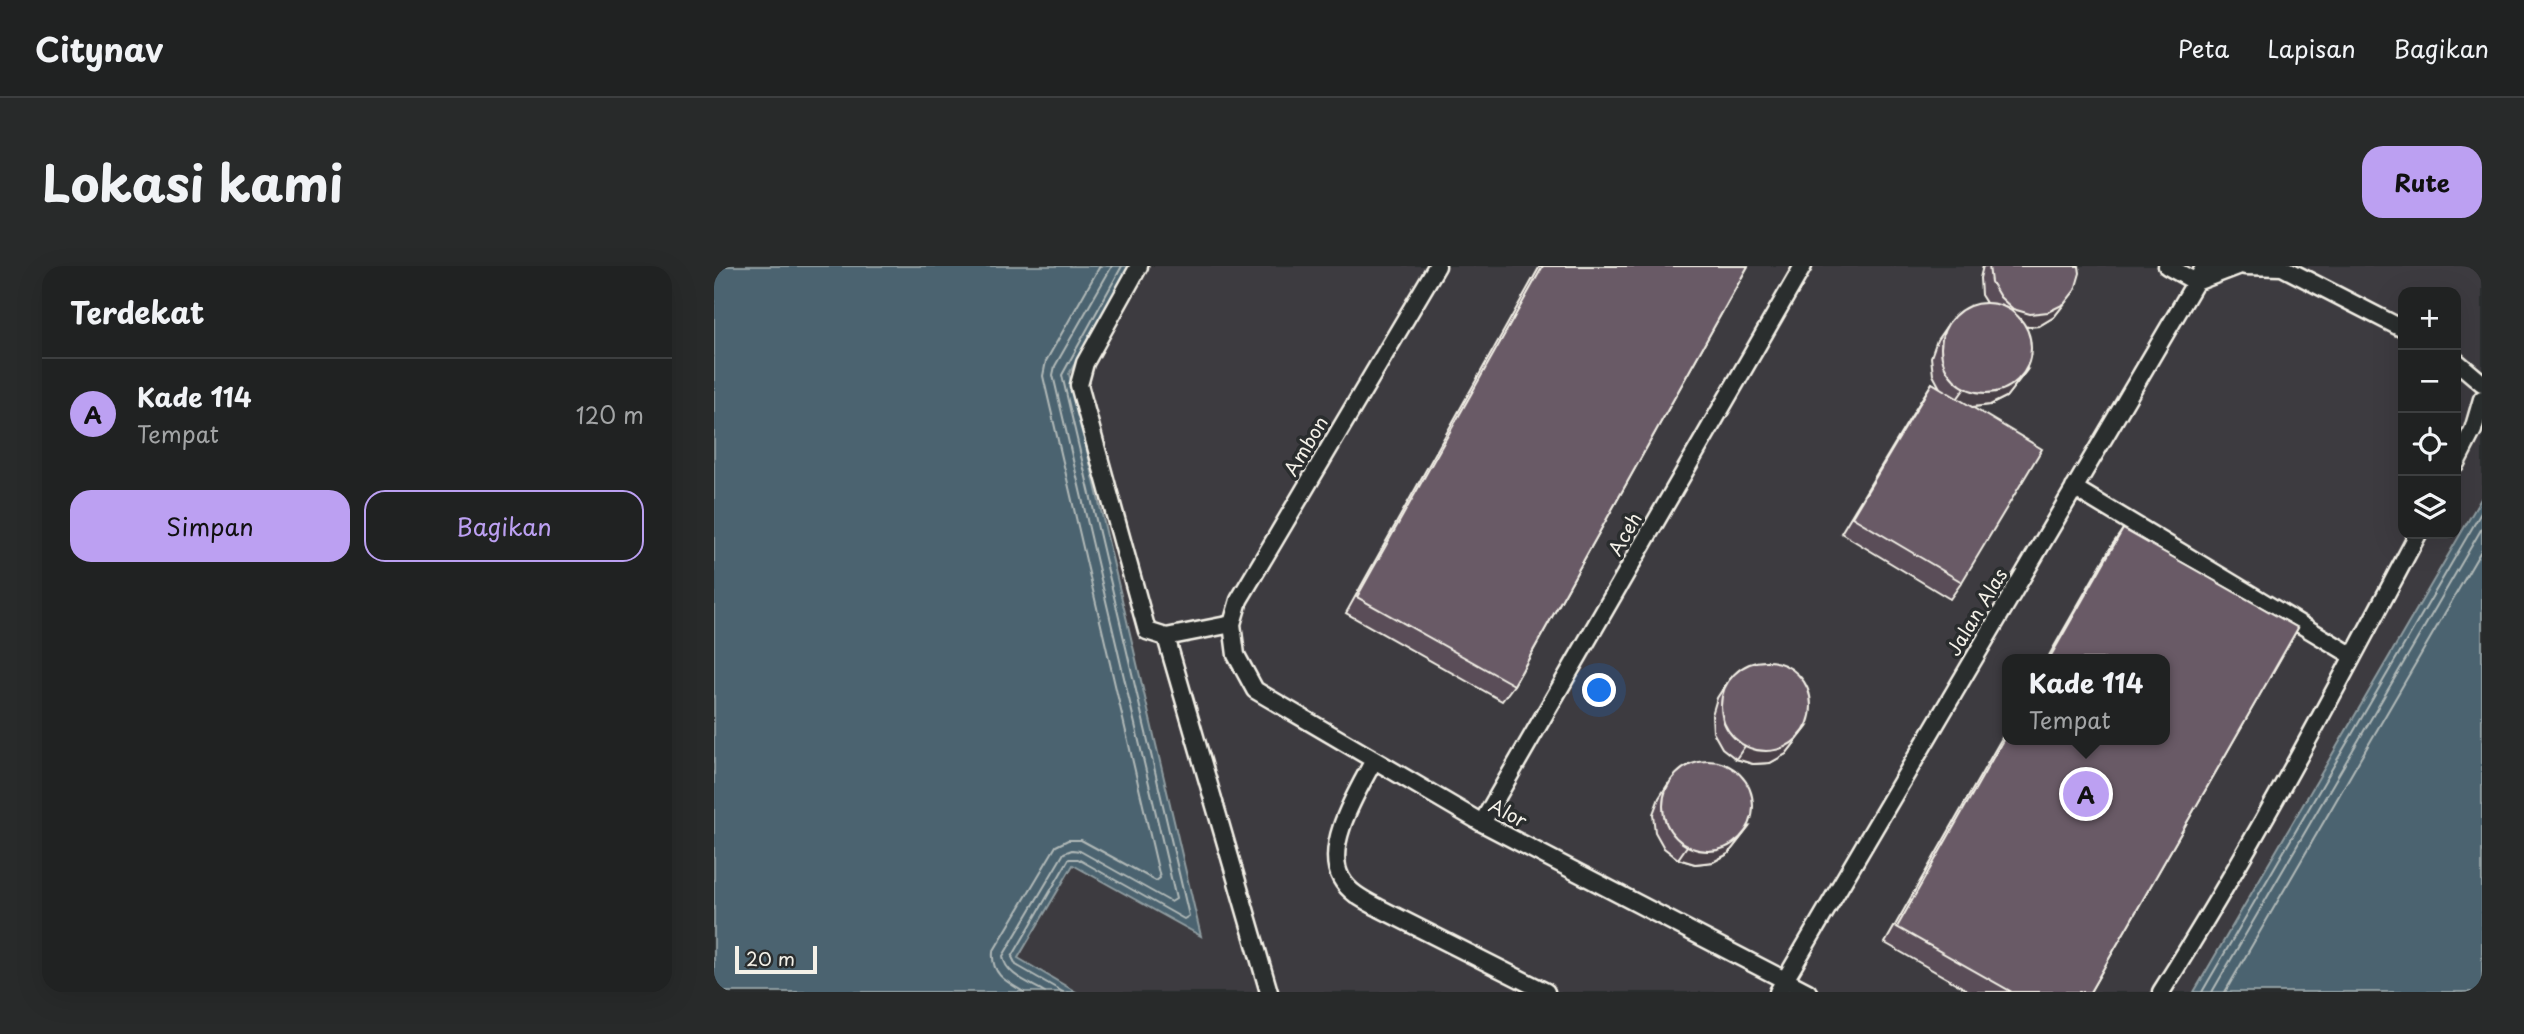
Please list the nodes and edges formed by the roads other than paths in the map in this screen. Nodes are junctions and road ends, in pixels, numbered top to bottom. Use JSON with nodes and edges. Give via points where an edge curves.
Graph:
{"nodes":[{"id":1,"x":1139,"y":266,"type":"edge"},
{"id":2,"x":1437,"y":266,"type":"edge"},
{"id":3,"x":1803,"y":266,"type":"edge"},
{"id":4,"x":2167,"y":266,"type":"edge"},
{"id":5,"x":2205,"y":266,"type":"edge"},
{"id":6,"x":2238,"y":266,"type":"edge"},
{"id":7,"x":2245,"y":266,"type":"edge"},
{"id":8,"x":2196,"y":282,"type":"junction"},
{"id":9,"x":2398,"y":326,"type":"edge"},
{"id":10,"x":2461,"y":365,"type":"edge"},
{"id":11,"x":2482,"y":383,"type":"edge"},
{"id":12,"x":2482,"y":399,"type":"edge"},
{"id":13,"x":2461,"y":453,"type":"edge"},
{"id":14,"x":2074,"y":488,"type":"junction"},
{"id":15,"x":2415,"y":539,"type":"edge"},
{"id":16,"x":1232,"y":624,"type":"junction"},
{"id":17,"x":1166,"y":637,"type":"junction"},
{"id":18,"x":1236,"y":654,"type":"joint"},
{"id":19,"x":2353,"y":656,"type":"junction"},
{"id":20,"x":1374,"y":760,"type":"junction"},
{"id":21,"x":1482,"y":823,"type":"junction"},
{"id":22,"x":1781,"y":986,"type":"edge"},
{"id":23,"x":1269,"y":992,"type":"edge"},
{"id":24,"x":1546,"y":992,"type":"edge"},
{"id":25,"x":1808,"y":992,"type":"edge"},
{"id":26,"x":2161,"y":992,"type":"edge"}],
"edges":[{"from":1,"to":17,"type":"lane","via":[[1085,363],[1079,385],[1143,622],[1147,631]]},
{"from":2,"to":16,"type":"lane","name":"Ambon","via":[[1239,600]]},
{"from":3,"to":21,"type":"lane","name":"Aceh"},
{"from":4,"to":8,"type":"lane"},
{"from":5,"to":8,"type":"lane","name":"Jalan Alas"},
{"from":6,"to":8,"type":"lane"},
{"from":7,"to":9,"type":"lane","via":[[2282,267]]},
{"from":8,"to":14,"type":"lane","name":"Jalan Alas"},
{"from":10,"to":11,"type":"lane"},
{"from":12,"to":13,"type":"lane"},
{"from":14,"to":19,"type":"lane"},
{"from":14,"to":22,"type":"lane","name":"Jalan Alas"},
{"from":15,"to":19,"type":"lane"},
{"from":16,"to":17,"type":"lane"},
{"from":16,"to":18,"type":"lane","name":"Ambon"},
{"from":17,"to":23,"type":"lane"},
{"from":18,"to":20,"type":"lane","name":"Alor","via":[[1255,690]]},
{"from":19,"to":26,"type":"lane"},
{"from":20,"to":21,"type":"lane","name":"Alor"},
{"from":20,"to":24,"type":"lane","via":[[1347,810],[1339,837],[1336,862],[1341,878],[1354,894],[1379,908]]},
{"from":21,"to":22,"type":"lane","name":"Alor"},
{"from":22,"to":25,"type":"lane","name":"Alor"}]}
